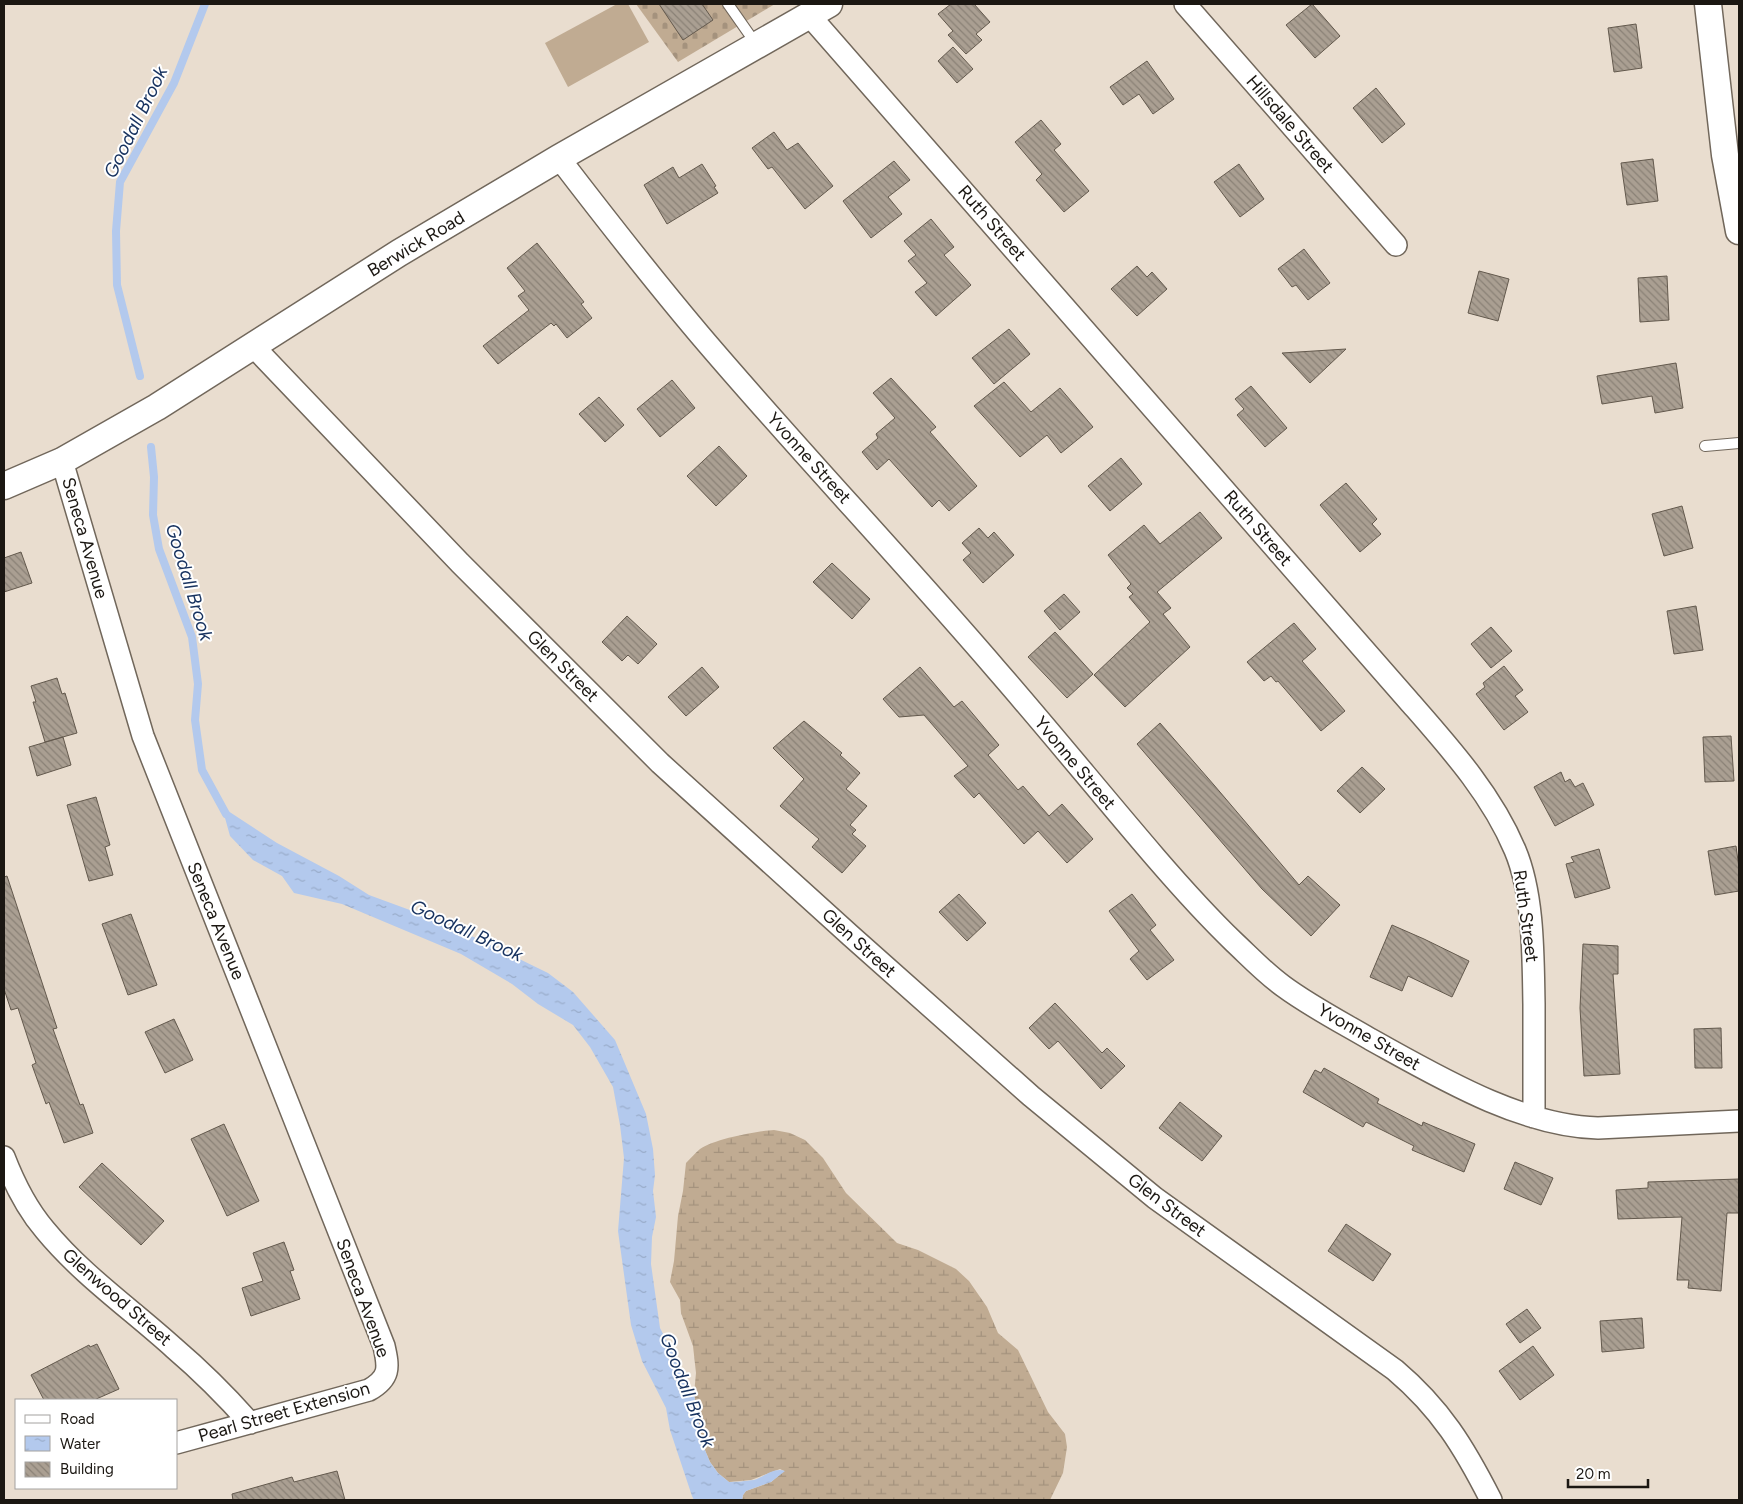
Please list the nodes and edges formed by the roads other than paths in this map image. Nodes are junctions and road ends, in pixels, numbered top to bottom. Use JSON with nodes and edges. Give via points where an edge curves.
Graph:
{"nodes":[{"id":1,"x":1185,"y":4,"type":"edge"},
{"id":2,"x":1708,"y":4,"type":"edge"},
{"id":3,"x":732,"y":5,"type":"edge"},
{"id":4,"x":819,"y":9,"type":"edge"},
{"id":5,"x":757,"y":45,"type":"junction"},
{"id":6,"x":559,"y":158,"type":"junction"},
{"id":7,"x":1739,"y":231,"type":"edge"},
{"id":8,"x":1396,"y":245,"type":"dead end"},
{"id":9,"x":254,"y":347,"type":"junction"},
{"id":10,"x":1739,"y":443,"type":"edge"},
{"id":11,"x":1706,"y":446,"type":"dead end"},
{"id":12,"x":62,"y":461,"type":"junction"},
{"id":13,"x":4,"y":486,"type":"edge"},
{"id":14,"x":1534,"y":1117,"type":"junction"},
{"id":15,"x":1739,"y":1121,"type":"edge"},
{"id":16,"x":4,"y":1158,"type":"edge"},
{"id":17,"x":386,"y":1374,"type":"joint"},
{"id":18,"x":250,"y":1423,"type":"junction"},
{"id":19,"x":178,"y":1442,"type":"edge"},
{"id":20,"x":1490,"y":1500,"type":"edge"}],
"edges":[{"from":1,"to":8,"type":"street","name":"Hillsdale Street"},
{"from":2,"to":7,"type":"street","via":[[1726,155]]},
{"from":3,"to":5,"type":"lane"},
{"from":4,"to":5,"type":"street","name":"Berwick Road"},
{"from":4,"to":14,"type":"street","name":"Ruth Street","via":[[1446,743],[1487,796],[1516,852],[1526,889],[1533,940]]},
{"from":5,"to":6,"type":"street","name":"Berwick Road"},
{"from":6,"to":9,"type":"street","name":"Berwick Road","via":[[399,253]]},
{"from":6,"to":14,"type":"street","name":"Yvonne Street","via":[[700,335],[995,668],[1181,887],[1227,935],[1284,987],[1322,1012],[1433,1074],[1492,1102]]},
{"from":9,"to":12,"type":"street","name":"Berwick Road"},
{"from":9,"to":20,"type":"street","name":"Glen Street","via":[[460,562],[660,763],[851,936],[1031,1096],[1155,1198],[1416,1388],[1455,1435]]},
{"from":10,"to":11,"type":"lane"},
{"from":12,"to":13,"type":"street","name":"Berwick Road"},
{"from":12,"to":17,"type":"street","name":"Seneca Avenue","via":[[143,736],[384,1346],[388,1363]]},
{"from":14,"to":15,"type":"street","name":"Yvonne Street","via":[[1581,1128]]},
{"from":16,"to":18,"type":"street","name":"Glenwood Street","via":[[12,1178],[44,1230],[80,1268],[221,1390]]},
{"from":17,"to":18,"type":"street","name":"Pearl Street Extension","via":[[369,1390]]},
{"from":18,"to":19,"type":"street","name":"Pearl Street Extension"}]}
